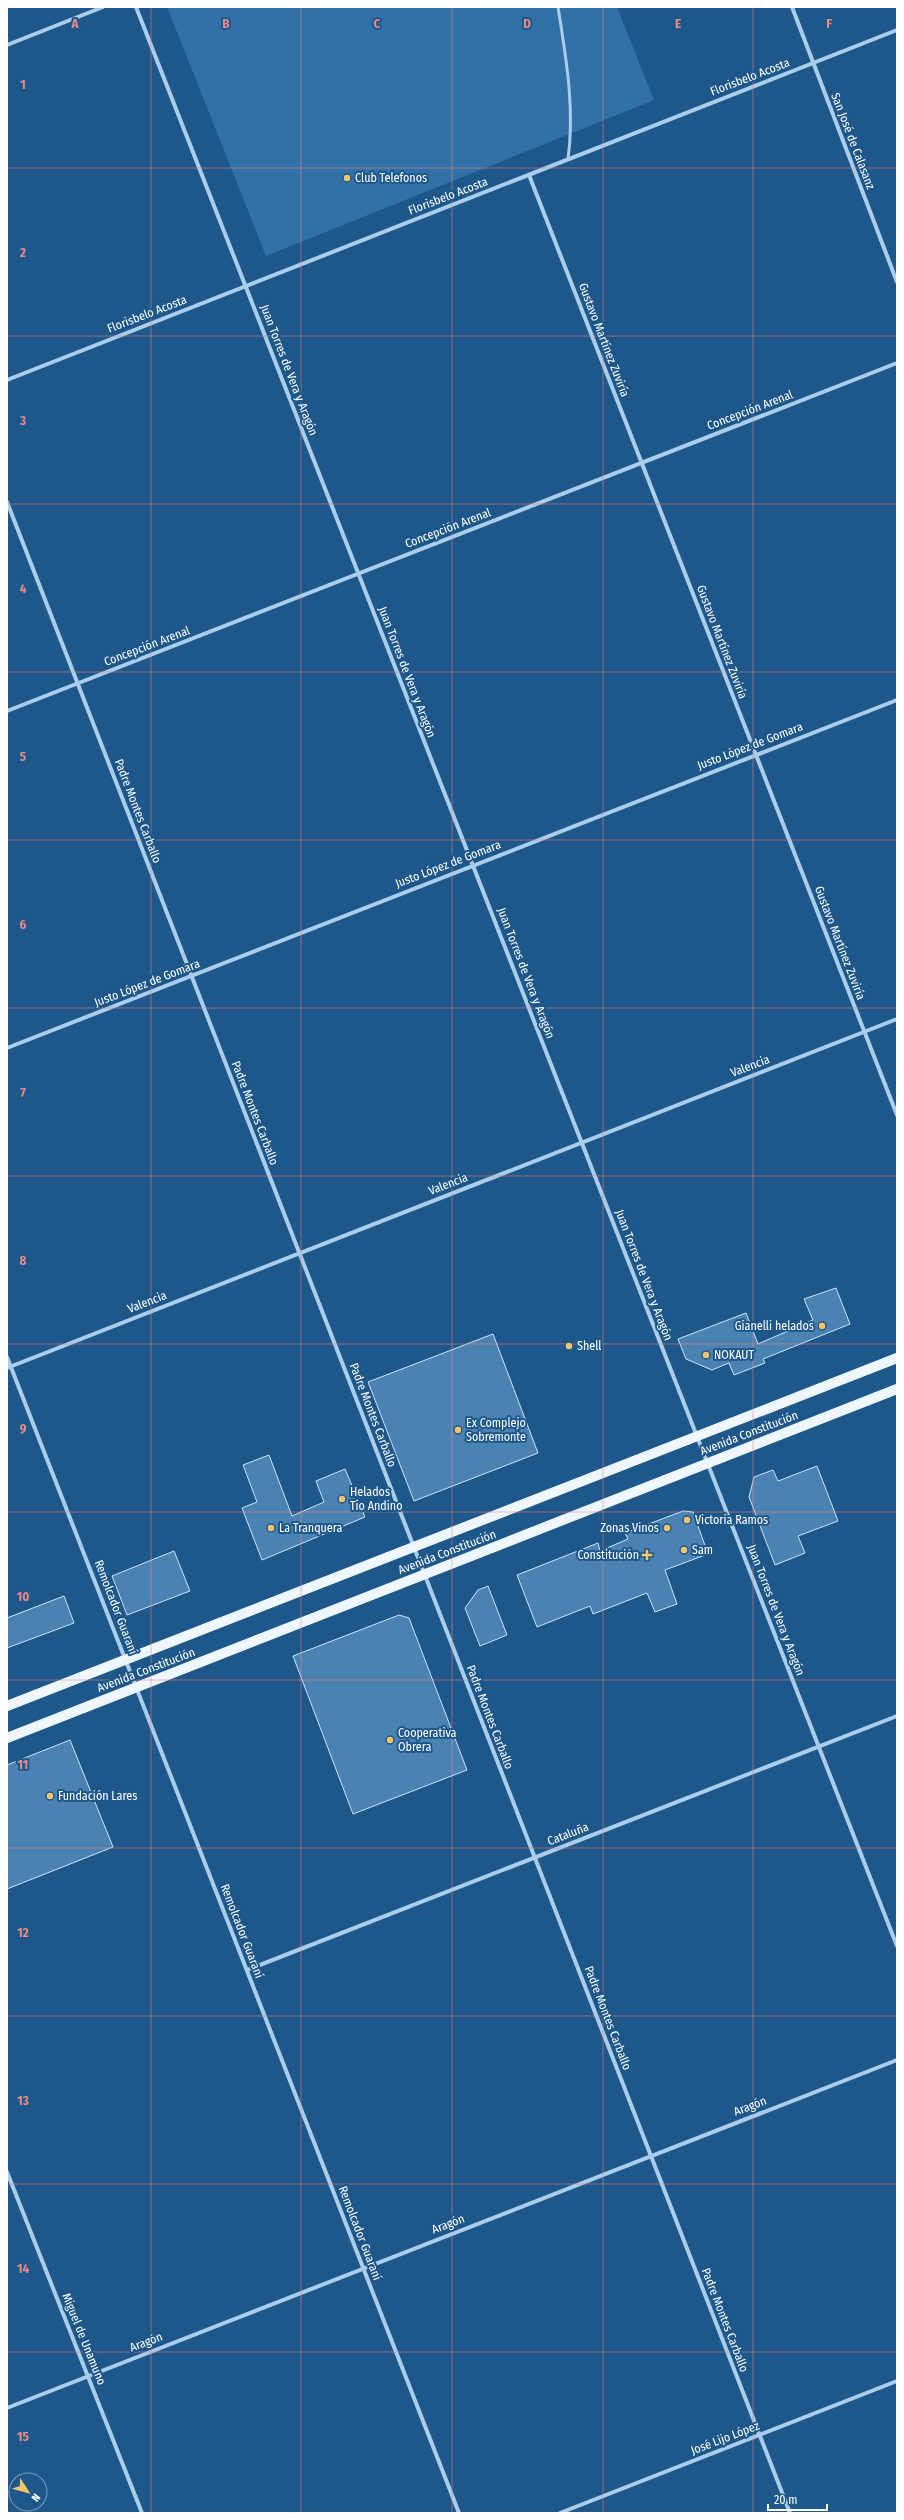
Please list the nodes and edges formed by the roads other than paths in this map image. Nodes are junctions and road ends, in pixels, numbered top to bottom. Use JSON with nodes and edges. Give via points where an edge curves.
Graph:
{"nodes":[{"id":1,"x":103,"y":7,"type":"edge"},
{"id":2,"x":136,"y":7,"type":"edge"},
{"id":3,"x":558,"y":7,"type":"edge"},
{"id":4,"x":792,"y":7,"type":"edge"},
{"id":5,"x":897,"y":30,"type":"edge"},
{"id":6,"x":7,"y":45,"type":"edge"},
{"id":7,"x":813,"y":63,"type":"junction"},
{"id":8,"x":568,"y":159,"type":"junction"},
{"id":9,"x":529,"y":175,"type":"junction"},
{"id":10,"x":897,"y":282,"type":"edge"},
{"id":11,"x":245,"y":287,"type":"junction"},
{"id":12,"x":897,"y":363,"type":"edge"},
{"id":13,"x":7,"y":380,"type":"edge"},
{"id":14,"x":641,"y":463,"type":"junction"},
{"id":15,"x":7,"y":502,"type":"edge"},
{"id":16,"x":358,"y":574,"type":"junction"},
{"id":17,"x":78,"y":683,"type":"junction"},
{"id":18,"x":897,"y":700,"type":"edge"},
{"id":19,"x":7,"y":711,"type":"edge"},
{"id":20,"x":755,"y":755,"type":"junction"},
{"id":21,"x":472,"y":866,"type":"junction"},
{"id":22,"x":191,"y":976,"type":"junction"},
{"id":23,"x":897,"y":1019,"type":"edge"},
{"id":24,"x":864,"y":1032,"type":"junction"},
{"id":25,"x":7,"y":1048,"type":"edge"},
{"id":26,"x":897,"y":1115,"type":"edge"},
{"id":27,"x":581,"y":1142,"type":"junction"},
{"id":28,"x":299,"y":1253,"type":"junction"},
{"id":29,"x":7,"y":1357,"type":"edge"},
{"id":30,"x":897,"y":1358,"type":"edge"},
{"id":31,"x":9,"y":1367,"type":"edge"},
{"id":32,"x":897,"y":1389,"type":"edge"},
{"id":33,"x":697,"y":1436,"type":"junction"},
{"id":34,"x":708,"y":1464,"type":"junction"},
{"id":35,"x":413,"y":1547,"type":"junction"},
{"id":36,"x":424,"y":1575,"type":"junction"},
{"id":37,"x":126,"y":1660,"type":"junction"},
{"id":38,"x":136,"y":1687,"type":"junction"},
{"id":39,"x":7,"y":1706,"type":"edge"},
{"id":40,"x":897,"y":1716,"type":"edge"},
{"id":41,"x":7,"y":1738,"type":"edge"},
{"id":42,"x":819,"y":1747,"type":"junction"},
{"id":43,"x":534,"y":1858,"type":"junction"},
{"id":44,"x":897,"y":1946,"type":"edge"},
{"id":45,"x":247,"y":1970,"type":"junction"},
{"id":46,"x":897,"y":2060,"type":"edge"},
{"id":47,"x":651,"y":2156,"type":"junction"},
{"id":48,"x":7,"y":2172,"type":"edge"},
{"id":49,"x":363,"y":2268,"type":"junction"},
{"id":50,"x":88,"y":2376,"type":"junction"},
{"id":51,"x":897,"y":2381,"type":"edge"},
{"id":52,"x":7,"y":2408,"type":"edge"},
{"id":53,"x":759,"y":2435,"type":"junction"},
{"id":54,"x":142,"y":2513,"type":"edge"},
{"id":55,"x":459,"y":2513,"type":"edge"},
{"id":56,"x":560,"y":2513,"type":"edge"},
{"id":57,"x":790,"y":2513,"type":"edge"}],
"edges":[{"from":1,"to":6,"type":"street"},
{"from":2,"to":11,"type":"street","name":"Juan Torres de Vera y Aragón"},
{"from":3,"to":8,"type":"lane","via":[[572,131]]},
{"from":4,"to":7,"type":"street","name":"San José de Calasanz"},
{"from":5,"to":7,"type":"street","name":"Florisbelo Acosta"},
{"from":7,"to":8,"type":"street","name":"Florisbelo Acosta"},
{"from":7,"to":10,"type":"street","name":"San José de Calasanz"},
{"from":8,"to":9,"type":"street","name":"Florisbelo Acosta"},
{"from":9,"to":11,"type":"street","name":"Florisbelo Acosta"},
{"from":9,"to":14,"type":"street","name":"Gustavo Martínez Zuviría"},
{"from":11,"to":13,"type":"street","name":"Florisbelo Acosta"},
{"from":11,"to":16,"type":"street","name":"Juan Torres de Vera y Aragón"},
{"from":12,"to":14,"type":"street","name":"Concepción Arenal"},
{"from":14,"to":16,"type":"street","name":"Concepción Arenal"},
{"from":14,"to":20,"type":"street","name":"Gustavo Martínez Zuviría"},
{"from":15,"to":17,"type":"street","name":"Padre Montes Carballo"},
{"from":16,"to":17,"type":"street","name":"Concepción Arenal"},
{"from":16,"to":21,"type":"street","name":"Juan Torres de Vera y Aragón"},
{"from":17,"to":19,"type":"street","name":"Concepción Arenal"},
{"from":17,"to":22,"type":"street","name":"Padre Montes Carballo"},
{"from":18,"to":20,"type":"street","name":"Justo López de Gomara"},
{"from":20,"to":21,"type":"street","name":"Justo López de Gomara"},
{"from":20,"to":24,"type":"street","name":"Gustavo Martínez Zuviría"},
{"from":21,"to":22,"type":"street","name":"Justo López de Gomara"},
{"from":21,"to":27,"type":"street","name":"Juan Torres de Vera y Aragón"},
{"from":22,"to":25,"type":"street","name":"Justo López de Gomara"},
{"from":22,"to":28,"type":"street","name":"Padre Montes Carballo"},
{"from":23,"to":24,"type":"street","name":"Valencia"},
{"from":24,"to":26,"type":"street","name":"Gustavo Martínez Zuviría"},
{"from":24,"to":27,"type":"street","name":"Valencia"},
{"from":27,"to":28,"type":"street","name":"Valencia"},
{"from":27,"to":33,"type":"street","name":"Juan Torres de Vera y Aragón"},
{"from":28,"to":31,"type":"street","name":"Valencia"},
{"from":28,"to":35,"type":"street","name":"Padre Montes Carballo"},
{"from":29,"to":31,"type":"street","name":"Remolcador Guaraní"},
{"from":30,"to":33,"type":"main road","name":"Avenida Constitución"},
{"from":31,"to":37,"type":"street","name":"Remolcador Guaraní"},
{"from":32,"to":34,"type":"main road","name":"Avenida Constitución"},
{"from":33,"to":34,"type":"street","name":"Juan Torres de Vera y Aragón"},
{"from":33,"to":35,"type":"main road","name":"Avenida Constitución"},
{"from":34,"to":36,"type":"main road","name":"Avenida Constitución"},
{"from":34,"to":42,"type":"street","name":"Juan Torres de Vera y Aragón"},
{"from":35,"to":36,"type":"street","name":"Padre Montes Carballo"},
{"from":35,"to":37,"type":"main road","name":"Avenida Constitución"},
{"from":36,"to":38,"type":"main road","name":"Avenida Constitución"},
{"from":36,"to":43,"type":"street","name":"Padre Montes Carballo"},
{"from":37,"to":38,"type":"street","name":"Remolcador Guaraní"},
{"from":37,"to":39,"type":"main road","name":"Avenida Constitución"},
{"from":38,"to":41,"type":"main road","name":"Avenida Constitución"},
{"from":38,"to":45,"type":"street","name":"Remolcador Guaraní"},
{"from":40,"to":42,"type":"street","name":"Cataluña"},
{"from":42,"to":43,"type":"street","name":"Cataluña"},
{"from":42,"to":44,"type":"street","name":"Juan Torres de Vera y Aragón"},
{"from":43,"to":45,"type":"street","name":"Cataluña"},
{"from":43,"to":47,"type":"street","name":"Padre Montes Carballo"},
{"from":45,"to":49,"type":"street","name":"Remolcador Guaraní"},
{"from":46,"to":47,"type":"street","name":"Aragón"},
{"from":47,"to":49,"type":"street","name":"Aragón"},
{"from":47,"to":53,"type":"street","name":"Padre Montes Carballo"},
{"from":48,"to":50,"type":"street","name":"Miguel de Unamuno"},
{"from":49,"to":50,"type":"street","name":"Aragón"},
{"from":49,"to":55,"type":"street","name":"Remolcador Guaraní"},
{"from":50,"to":52,"type":"street","name":"Aragón"},
{"from":50,"to":54,"type":"street","name":"Miguel de Unamuno"},
{"from":51,"to":53,"type":"street","name":"José Lijo López"},
{"from":53,"to":56,"type":"street","name":"José Lijo López"},
{"from":53,"to":57,"type":"street","name":"Padre Montes Carballo"}]}
